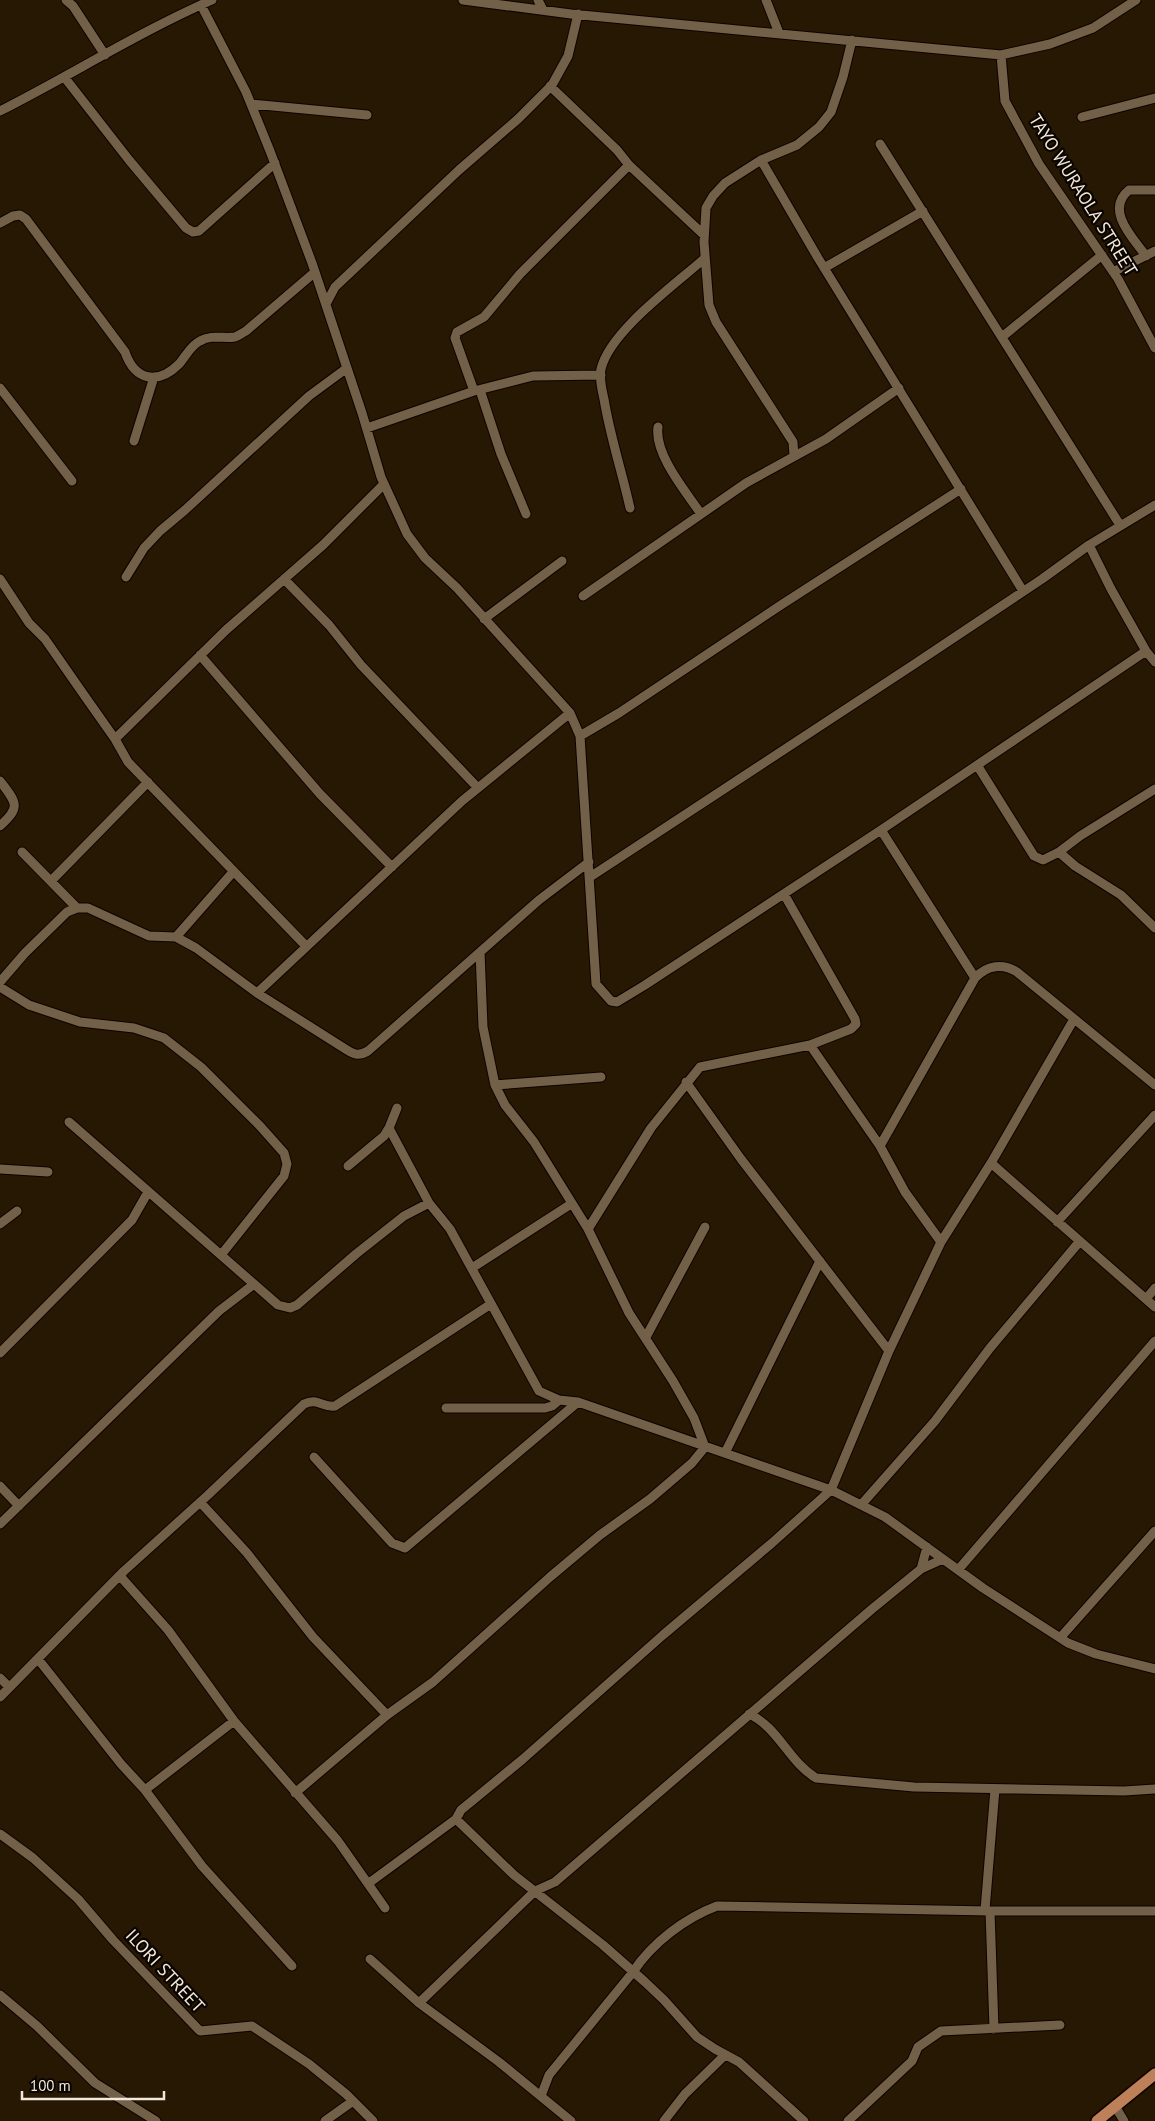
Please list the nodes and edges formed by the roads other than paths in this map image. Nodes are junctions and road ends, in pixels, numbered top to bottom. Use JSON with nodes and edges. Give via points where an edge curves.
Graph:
{"nodes":[{"id":1,"x":66,"y":0,"type":"edge"},
{"id":2,"x":212,"y":0,"type":"edge"},
{"id":3,"x":463,"y":0,"type":"edge"},
{"id":4,"x":538,"y":0,"type":"edge"},
{"id":5,"x":766,"y":0,"type":"edge"},
{"id":6,"x":1136,"y":0,"type":"edge"},
{"id":7,"x":201,"y":5,"type":"junction"},
{"id":8,"x":543,"y":10,"type":"junction"},
{"id":9,"x":578,"y":14,"type":"junction"},
{"id":10,"x":779,"y":33,"type":"junction"},
{"id":11,"x":852,"y":40,"type":"junction"},
{"id":12,"x":105,"y":55,"type":"junction"},
{"id":13,"x":1001,"y":55,"type":"junction"},
{"id":14,"x":65,"y":78,"type":"junction"},
{"id":15,"x":550,"y":86,"type":"junction"},
{"id":16,"x":1155,"y":98,"type":"edge"},
{"id":17,"x":251,"y":104,"type":"junction"},
{"id":18,"x":0,"y":111,"type":"edge"},
{"id":19,"x":367,"y":115,"type":"dead end"},
{"id":20,"x":1082,"y":117,"type":"dead end"},
{"id":21,"x":880,"y":144,"type":"dead end"},
{"id":22,"x":761,"y":160,"type":"junction"},
{"id":23,"x":275,"y":163,"type":"junction"},
{"id":24,"x":628,"y":165,"type":"junction"},
{"id":25,"x":1155,"y":190,"type":"edge"},
{"id":26,"x":923,"y":211,"type":"junction"},
{"id":27,"x":0,"y":223,"type":"edge"},
{"id":28,"x":704,"y":235,"type":"junction"},
{"id":29,"x":1155,"y":252,"type":"edge"},
{"id":30,"x":1102,"y":255,"type":"junction"},
{"id":31,"x":1146,"y":256,"type":"junction"},
{"id":32,"x":705,"y":258,"type":"junction"},
{"id":33,"x":824,"y":268,"type":"junction"},
{"id":34,"x":315,"y":272,"type":"junction"},
{"id":35,"x":1113,"y":272,"type":"junction"},
{"id":36,"x":319,"y":284,"type":"junction"},
{"id":37,"x":335,"y":287,"type":"junction"},
{"id":38,"x":326,"y":304,"type":"junction"},
{"id":39,"x":1002,"y":337,"type":"junction"},
{"id":40,"x":1155,"y":348,"type":"edge"},
{"id":41,"x":347,"y":368,"type":"junction"},
{"id":42,"x":601,"y":375,"type":"junction"},
{"id":43,"x":154,"y":377,"type":"junction"},
{"id":44,"x":0,"y":388,"type":"edge"},
{"id":45,"x":899,"y":388,"type":"junction"},
{"id":46,"x":477,"y":391,"type":"junction"},
{"id":47,"x":658,"y":427,"type":"dead end"},
{"id":48,"x":366,"y":428,"type":"junction"},
{"id":49,"x":134,"y":441,"type":"dead end"},
{"id":50,"x":794,"y":442,"type":"junction"},
{"id":51,"x":808,"y":448,"type":"junction"},
{"id":52,"x":794,"y":456,"type":"junction"},
{"id":53,"x":72,"y":482,"type":"dead end"},
{"id":54,"x":384,"y":484,"type":"junction"},
{"id":55,"x":961,"y":489,"type":"junction"},
{"id":56,"x":1155,"y":505,"type":"edge"},
{"id":57,"x":630,"y":508,"type":"dead end"},
{"id":58,"x":526,"y":514,"type":"dead end"},
{"id":59,"x":701,"y":514,"type":"junction"},
{"id":60,"x":1120,"y":525,"type":"junction"},
{"id":61,"x":1089,"y":545,"type":"junction"},
{"id":62,"x":562,"y":561,"type":"dead end"},
{"id":63,"x":126,"y":577,"type":"dead end"},
{"id":64,"x":0,"y":579,"type":"edge"},
{"id":65,"x":284,"y":580,"type":"junction"},
{"id":66,"x":1023,"y":591,"type":"junction"},
{"id":67,"x":583,"y":596,"type":"dead end"},
{"id":68,"x":484,"y":619,"type":"junction"},
{"id":69,"x":1146,"y":651,"type":"junction"},
{"id":70,"x":200,"y":656,"type":"junction"},
{"id":71,"x":1155,"y":662,"type":"edge"},
{"id":72,"x":570,"y":713,"type":"junction"},
{"id":73,"x":580,"y":736,"type":"junction"},
{"id":74,"x":115,"y":739,"type":"junction"},
{"id":75,"x":977,"y":765,"type":"junction"},
{"id":76,"x":0,"y":782,"type":"edge"},
{"id":77,"x":148,"y":782,"type":"junction"},
{"id":78,"x":478,"y":788,"type":"junction"},
{"id":79,"x":1154,"y":792,"type":"edge"},
{"id":80,"x":0,"y":826,"type":"edge"},
{"id":81,"x":881,"y":830,"type":"junction"},
{"id":82,"x":22,"y":852,"type":"dead end"},
{"id":83,"x":1060,"y":852,"type":"junction"},
{"id":84,"x":589,"y":862,"type":"junction"},
{"id":85,"x":392,"y":867,"type":"junction"},
{"id":86,"x":233,"y":872,"type":"junction"},
{"id":87,"x":590,"y":877,"type":"junction"},
{"id":88,"x":51,"y":881,"type":"junction"},
{"id":89,"x":784,"y":894,"type":"junction"},
{"id":90,"x":77,"y":908,"type":"junction"},
{"id":91,"x":1155,"y":928,"type":"edge"},
{"id":92,"x":176,"y":937,"type":"junction"},
{"id":93,"x":306,"y":946,"type":"junction"},
{"id":94,"x":480,"y":952,"type":"junction"},
{"id":95,"x":975,"y":978,"type":"junction"},
{"id":96,"x":0,"y":982,"type":"edge"},
{"id":97,"x":0,"y":987,"type":"edge"},
{"id":98,"x":257,"y":993,"type":"junction"},
{"id":99,"x":1074,"y":1019,"type":"junction"},
{"id":100,"x":810,"y":1045,"type":"junction"},
{"id":101,"x":601,"y":1077,"type":"dead end"},
{"id":102,"x":686,"y":1082,"type":"junction"},
{"id":103,"x":495,"y":1085,"type":"junction"},
{"id":104,"x":1155,"y":1085,"type":"edge"},
{"id":105,"x":397,"y":1108,"type":"dead end"},
{"id":106,"x":1155,"y":1115,"type":"edge"},
{"id":107,"x":69,"y":1122,"type":"dead end"},
{"id":108,"x":389,"y":1128,"type":"junction"},
{"id":109,"x":880,"y":1146,"type":"junction"},
{"id":110,"x":991,"y":1163,"type":"junction"},
{"id":111,"x":348,"y":1166,"type":"dead end"},
{"id":112,"x":0,"y":1169,"type":"edge"},
{"id":113,"x":48,"y":1172,"type":"dead end"},
{"id":114,"x":148,"y":1192,"type":"junction"},
{"id":115,"x":429,"y":1203,"type":"junction"},
{"id":116,"x":571,"y":1204,"type":"junction"},
{"id":117,"x":17,"y":1211,"type":"dead end"},
{"id":118,"x":1057,"y":1222,"type":"junction"},
{"id":119,"x":0,"y":1224,"type":"edge"},
{"id":120,"x":705,"y":1227,"type":"dead end"},
{"id":121,"x":588,"y":1229,"type":"junction"},
{"id":122,"x":1080,"y":1241,"type":"junction"},
{"id":123,"x":941,"y":1242,"type":"junction"},
{"id":124,"x":221,"y":1255,"type":"junction"},
{"id":125,"x":820,"y":1261,"type":"junction"},
{"id":126,"x":472,"y":1268,"type":"junction"},
{"id":127,"x":254,"y":1284,"type":"junction"},
{"id":128,"x":1155,"y":1288,"type":"edge"},
{"id":129,"x":1146,"y":1299,"type":"junction"},
{"id":130,"x":491,"y":1304,"type":"junction"},
{"id":131,"x":1155,"y":1307,"type":"edge"},
{"id":132,"x":646,"y":1338,"type":"junction"},
{"id":133,"x":1155,"y":1341,"type":"edge"},
{"id":134,"x":889,"y":1351,"type":"junction"},
{"id":135,"x":0,"y":1353,"type":"edge"},
{"id":136,"x":559,"y":1400,"type":"junction"},
{"id":137,"x":578,"y":1402,"type":"junction"},
{"id":138,"x":446,"y":1408,"type":"dead end"},
{"id":139,"x":705,"y":1447,"type":"junction"},
{"id":140,"x":725,"y":1453,"type":"junction"},
{"id":141,"x":314,"y":1457,"type":"dead end"},
{"id":142,"x":0,"y":1486,"type":"edge"},
{"id":143,"x":830,"y":1490,"type":"junction"},
{"id":144,"x":200,"y":1502,"type":"junction"},
{"id":145,"x":19,"y":1506,"type":"junction"},
{"id":146,"x":862,"y":1506,"type":"junction"},
{"id":147,"x":0,"y":1524,"type":"edge"},
{"id":148,"x":1155,"y":1531,"type":"edge"},
{"id":149,"x":927,"y":1548,"type":"junction"},
{"id":150,"x":942,"y":1559,"type":"junction"},
{"id":151,"x":921,"y":1569,"type":"junction"},
{"id":152,"x":958,"y":1570,"type":"junction"},
{"id":153,"x":120,"y":1576,"type":"junction"},
{"id":154,"x":1060,"y":1638,"type":"junction"},
{"id":155,"x":38,"y":1659,"type":"junction"},
{"id":156,"x":1155,"y":1669,"type":"edge"},
{"id":157,"x":0,"y":1678,"type":"edge"},
{"id":158,"x":9,"y":1687,"type":"junction"},
{"id":159,"x":0,"y":1697,"type":"edge"},
{"id":160,"x":762,"y":1703,"type":"junction"},
{"id":161,"x":749,"y":1714,"type":"junction"},
{"id":162,"x":387,"y":1715,"type":"junction"},
{"id":163,"x":761,"y":1719,"type":"junction"},
{"id":164,"x":234,"y":1721,"type":"junction"},
{"id":165,"x":995,"y":1789,"type":"junction"},
{"id":166,"x":1155,"y":1789,"type":"edge"},
{"id":167,"x":145,"y":1790,"type":"junction"},
{"id":168,"x":295,"y":1793,"type":"junction"},
{"id":169,"x":456,"y":1819,"type":"junction"},
{"id":170,"x":0,"y":1834,"type":"edge"},
{"id":171,"x":369,"y":1883,"type":"junction"},
{"id":172,"x":534,"y":1891,"type":"junction"},
{"id":173,"x":385,"y":1908,"type":"dead end"},
{"id":174,"x":988,"y":1911,"type":"junction"},
{"id":175,"x":1155,"y":1911,"type":"edge"},
{"id":176,"x":370,"y":1958,"type":"dead end"},
{"id":177,"x":292,"y":1966,"type":"dead end"},
{"id":178,"x":633,"y":1972,"type":"junction"},
{"id":179,"x":0,"y":1995,"type":"edge"},
{"id":180,"x":419,"y":2003,"type":"junction"},
{"id":181,"x":1060,"y":2024,"type":"dead end"},
{"id":182,"x":994,"y":2029,"type":"junction"},
{"id":183,"x":726,"y":2054,"type":"junction"},
{"id":184,"x":1155,"y":2074,"type":"edge"},
{"id":185,"x":541,"y":2096,"type":"junction"},
{"id":186,"x":353,"y":2101,"type":"junction"},
{"id":187,"x":1115,"y":2106,"type":"junction"},
{"id":188,"x":156,"y":2121,"type":"edge"},
{"id":189,"x":325,"y":2121,"type":"edge"},
{"id":190,"x":373,"y":2121,"type":"edge"},
{"id":191,"x":571,"y":2121,"type":"edge"},
{"id":192,"x":664,"y":2121,"type":"edge"},
{"id":193,"x":804,"y":2121,"type":"edge"},
{"id":194,"x":848,"y":2121,"type":"edge"},
{"id":195,"x":1097,"y":2121,"type":"edge"},
{"id":196,"x":1124,"y":2121,"type":"edge"}],
"edges":[{"from":1,"to":12,"type":"street"},
{"from":2,"to":7,"type":"street"},
{"from":3,"to":8,"type":"street"},
{"from":4,"to":8,"type":"street"},
{"from":5,"to":10,"type":"street"},
{"from":6,"to":13,"type":"street","via":[[1093,28],[1050,44]]},
{"from":7,"to":12,"type":"street"},
{"from":7,"to":17,"type":"street"},
{"from":8,"to":9,"type":"street"},
{"from":9,"to":10,"type":"street"},
{"from":9,"to":15,"type":"street","via":[[568,56]]},
{"from":10,"to":11,"type":"street"},
{"from":11,"to":13,"type":"street"},
{"from":11,"to":22,"type":"street","via":[[831,112],[797,145]]},
{"from":12,"to":14,"type":"street"},
{"from":13,"to":30,"type":"street","name":"TAYO WURAOLA STREET","via":[[1005,101],[1039,164]]},
{"from":14,"to":18,"type":"street"},
{"from":14,"to":23,"type":"street","via":[[129,160],[186,228],[193,232],[204,227]]},
{"from":15,"to":24,"type":"street","via":[[617,150]]},
{"from":15,"to":37,"type":"street","via":[[518,120],[452,176]]},
{"from":16,"to":20,"type":"street"},
{"from":17,"to":19,"type":"street"},
{"from":17,"to":23,"type":"street"},
{"from":21,"to":26,"type":"street"},
{"from":22,"to":28,"type":"street","via":[[725,183],[713,196],[706,208]]},
{"from":22,"to":33,"type":"street"},
{"from":23,"to":34,"type":"street"},
{"from":24,"to":28,"type":"street"},
{"from":24,"to":46,"type":"street","via":[[520,274],[484,317],[457,332],[455,338]]},
{"from":25,"to":31,"type":"street","via":[[1129,190],[1121,203],[1122,223]]},
{"from":26,"to":33,"type":"street"},
{"from":26,"to":39,"type":"street"},
{"from":27,"to":43,"type":"street","via":[[13,216],[20,215],[26,219],[125,352],[130,366],[138,374]]},
{"from":28,"to":32,"type":"street"},
{"from":29,"to":31,"type":"street"},
{"from":30,"to":35,"type":"street","name":"TAYO WURAOLA STREET"},
{"from":30,"to":39,"type":"street"},
{"from":31,"to":35,"type":"street"},
{"from":32,"to":42,"type":"street","via":[[632,322],[607,354]]},
{"from":32,"to":50,"type":"street","via":[[709,305],[716,322]]},
{"from":33,"to":45,"type":"street"},
{"from":34,"to":36,"type":"street"},
{"from":34,"to":43,"type":"street","via":[[246,331],[235,337],[219,336],[200,341],[179,364],[164,375]]},
{"from":35,"to":40,"type":"street","name":"TAYO WURAOLA STREET"},
{"from":36,"to":37,"type":"street"},
{"from":36,"to":38,"type":"street"},
{"from":37,"to":38,"type":"street"},
{"from":38,"to":41,"type":"street"},
{"from":39,"to":60,"type":"street"},
{"from":41,"to":48,"type":"street"},
{"from":41,"to":63,"type":"street","via":[[310,396],[160,530]]},
{"from":42,"to":46,"type":"street","via":[[533,376]]},
{"from":42,"to":57,"type":"street","via":[[609,428]]},
{"from":43,"to":49,"type":"street"},
{"from":44,"to":53,"type":"street"},
{"from":45,"to":51,"type":"street"},
{"from":45,"to":55,"type":"street"},
{"from":46,"to":48,"type":"street"},
{"from":46,"to":58,"type":"street"},
{"from":47,"to":59,"type":"street","via":[[656,437],[665,459]]},
{"from":48,"to":54,"type":"street"},
{"from":50,"to":51,"type":"street"},
{"from":50,"to":52,"type":"street"},
{"from":51,"to":52,"type":"street"},
{"from":52,"to":59,"type":"street"},
{"from":54,"to":65,"type":"street"},
{"from":54,"to":68,"type":"street","via":[[407,534],[425,558]]},
{"from":55,"to":66,"type":"street"},
{"from":55,"to":73,"type":"street"},
{"from":56,"to":60,"type":"street"},
{"from":59,"to":67,"type":"street"},
{"from":60,"to":61,"type":"street"},
{"from":61,"to":66,"type":"street"},
{"from":61,"to":69,"type":"street"},
{"from":62,"to":68,"type":"street"},
{"from":64,"to":74,"type":"street"},
{"from":65,"to":70,"type":"street"},
{"from":65,"to":78,"type":"street"},
{"from":66,"to":87,"type":"street"},
{"from":68,"to":72,"type":"street"},
{"from":69,"to":71,"type":"street"},
{"from":69,"to":75,"type":"street"},
{"from":70,"to":74,"type":"street"},
{"from":70,"to":85,"type":"street","via":[[320,794]]},
{"from":72,"to":73,"type":"street"},
{"from":72,"to":78,"type":"street"},
{"from":73,"to":84,"type":"street"},
{"from":74,"to":77,"type":"street","via":[[128,762]]},
{"from":75,"to":81,"type":"street"},
{"from":75,"to":83,"type":"street","via":[[1034,856],[1043,860]]},
{"from":76,"to":80,"type":"street","via":[[14,802],[15,809]]},
{"from":77,"to":86,"type":"street"},
{"from":77,"to":88,"type":"street"},
{"from":78,"to":85,"type":"street"},
{"from":79,"to":83,"type":"street","via":[[1080,836]]},
{"from":81,"to":89,"type":"street"},
{"from":81,"to":95,"type":"street"},
{"from":82,"to":88,"type":"street"},
{"from":83,"to":91,"type":"street","via":[[1075,866],[1122,895]]},
{"from":84,"to":87,"type":"street"},
{"from":84,"to":94,"type":"street","via":[[539,900]]},
{"from":85,"to":93,"type":"street"},
{"from":86,"to":92,"type":"street"},
{"from":86,"to":93,"type":"street"},
{"from":87,"to":89,"type":"street","via":[[596,984],[611,1001],[617,1002]]},
{"from":88,"to":90,"type":"street"},
{"from":89,"to":100,"type":"street","via":[[856,1024]]},
{"from":90,"to":92,"type":"street","via":[[88,908],[149,936]]},
{"from":90,"to":96,"type":"street","via":[[67,912]]},
{"from":92,"to":98,"type":"street"},
{"from":93,"to":98,"type":"street"},
{"from":94,"to":98,"type":"street","via":[[362,1054],[355,1055]]},
{"from":94,"to":103,"type":"street","via":[[483,1027]]},
{"from":95,"to":99,"type":"street","via":[[996,966],[1009,967]]},
{"from":95,"to":109,"type":"street"},
{"from":97,"to":124,"type":"street","via":[[29,1005],[80,1022],[134,1028],[164,1038],[201,1066],[284,1153],[288,1164],[284,1176]]},
{"from":99,"to":104,"type":"street"},
{"from":99,"to":110,"type":"street"},
{"from":100,"to":102,"type":"street","via":[[700,1067]]},
{"from":100,"to":109,"type":"street"},
{"from":101,"to":103,"type":"street"},
{"from":102,"to":121,"type":"street","via":[[651,1128]]},
{"from":102,"to":125,"type":"street"},
{"from":103,"to":116,"type":"street"},
{"from":105,"to":108,"type":"street"},
{"from":106,"to":118,"type":"street"},
{"from":107,"to":114,"type":"street"},
{"from":108,"to":111,"type":"street"},
{"from":108,"to":115,"type":"street"},
{"from":109,"to":123,"type":"street","via":[[905,1192]]},
{"from":110,"to":118,"type":"street"},
{"from":110,"to":123,"type":"street"},
{"from":112,"to":113,"type":"street"},
{"from":114,"to":124,"type":"street"},
{"from":114,"to":135,"type":"street","via":[[132,1220]]},
{"from":115,"to":126,"type":"street","via":[[450,1229]]},
{"from":115,"to":127,"type":"street","via":[[404,1216],[297,1305],[290,1308],[278,1305]]},
{"from":116,"to":121,"type":"street"},
{"from":116,"to":126,"type":"street"},
{"from":117,"to":119,"type":"street"},
{"from":118,"to":122,"type":"street"},
{"from":120,"to":132,"type":"street"},
{"from":121,"to":132,"type":"street","via":[[629,1312]]},
{"from":122,"to":129,"type":"street"},
{"from":122,"to":146,"type":"street"},
{"from":123,"to":134,"type":"street"},
{"from":124,"to":127,"type":"street"},
{"from":125,"to":134,"type":"street"},
{"from":125,"to":140,"type":"street"},
{"from":126,"to":130,"type":"street"},
{"from":127,"to":145,"type":"street","via":[[219,1311]]},
{"from":128,"to":129,"type":"street"},
{"from":129,"to":131,"type":"street"},
{"from":130,"to":136,"type":"street","via":[[540,1391]]},
{"from":130,"to":144,"type":"street","via":[[335,1406],[315,1401],[304,1404]]},
{"from":132,"to":139,"type":"street","via":[[694,1418]]},
{"from":133,"to":152,"type":"street"},
{"from":134,"to":143,"type":"street"},
{"from":136,"to":137,"type":"street"},
{"from":136,"to":138,"type":"street","via":[[545,1408]]},
{"from":137,"to":139,"type":"street"},
{"from":137,"to":141,"type":"street","via":[[405,1548],[392,1543]]},
{"from":139,"to":140,"type":"street"},
{"from":139,"to":162,"type":"street","via":[[692,1463],[550,1577],[433,1682]]},
{"from":140,"to":143,"type":"street"},
{"from":142,"to":145,"type":"street"},
{"from":143,"to":146,"type":"street"},
{"from":143,"to":169,"type":"street","via":[[461,1810]]},
{"from":144,"to":153,"type":"street"},
{"from":144,"to":162,"type":"street","via":[[247,1553],[313,1637]]},
{"from":145,"to":147,"type":"street"},
{"from":146,"to":149,"type":"street","via":[[885,1517]]},
{"from":148,"to":154,"type":"street"},
{"from":149,"to":150,"type":"street"},
{"from":149,"to":151,"type":"street"},
{"from":150,"to":151,"type":"street"},
{"from":150,"to":152,"type":"street"},
{"from":151,"to":160,"type":"street"},
{"from":152,"to":154,"type":"street"},
{"from":153,"to":155,"type":"street"},
{"from":153,"to":164,"type":"street","via":[[168,1630]]},
{"from":154,"to":156,"type":"street","via":[[1096,1654]]},
{"from":155,"to":158,"type":"street"},
{"from":155,"to":167,"type":"street","via":[[120,1764]]},
{"from":157,"to":158,"type":"street"},
{"from":158,"to":159,"type":"street"},
{"from":160,"to":161,"type":"street"},
{"from":160,"to":163,"type":"street"},
{"from":161,"to":163,"type":"street"},
{"from":161,"to":172,"type":"street","via":[[555,1882]]},
{"from":162,"to":168,"type":"street"},
{"from":163,"to":165,"type":"street","via":[[806,1772],[816,1778],[914,1787]]},
{"from":164,"to":167,"type":"street"},
{"from":164,"to":168,"type":"street"},
{"from":165,"to":166,"type":"street"},
{"from":165,"to":174,"type":"street"},
{"from":167,"to":177,"type":"street","via":[[202,1866]]},
{"from":168,"to":171,"type":"street","via":[[338,1841]]},
{"from":169,"to":171,"type":"street"},
{"from":169,"to":172,"type":"street"},
{"from":170,"to":186,"type":"street","name":"ILORI STREET","via":[[33,1858],[78,1899],[200,2031],[252,2026],[309,2064]]},
{"from":171,"to":173,"type":"street"},
{"from":172,"to":178,"type":"street"},
{"from":172,"to":180,"type":"street"},
{"from":174,"to":175,"type":"street"},
{"from":174,"to":178,"type":"street","via":[[717,1906],[679,1927],[643,1956]]},
{"from":174,"to":182,"type":"street"},
{"from":176,"to":180,"type":"street"},
{"from":178,"to":183,"type":"street","via":[[698,2037]]},
{"from":178,"to":185,"type":"street","via":[[549,2075]]},
{"from":179,"to":188,"type":"street","via":[[95,2083]]},
{"from":180,"to":185,"type":"street"},
{"from":181,"to":182,"type":"street"},
{"from":182,"to":194,"type":"street","via":[[941,2031],[929,2037],[918,2047],[912,2061]]},
{"from":183,"to":192,"type":"street","via":[[685,2094]]},
{"from":183,"to":193,"type":"street"},
{"from":184,"to":187,"type":"main road"},
{"from":185,"to":191,"type":"street"},
{"from":186,"to":189,"type":"street"},
{"from":186,"to":190,"type":"street","name":"ILORI STREET"},
{"from":187,"to":195,"type":"main road"},
{"from":187,"to":196,"type":"street"}]}
